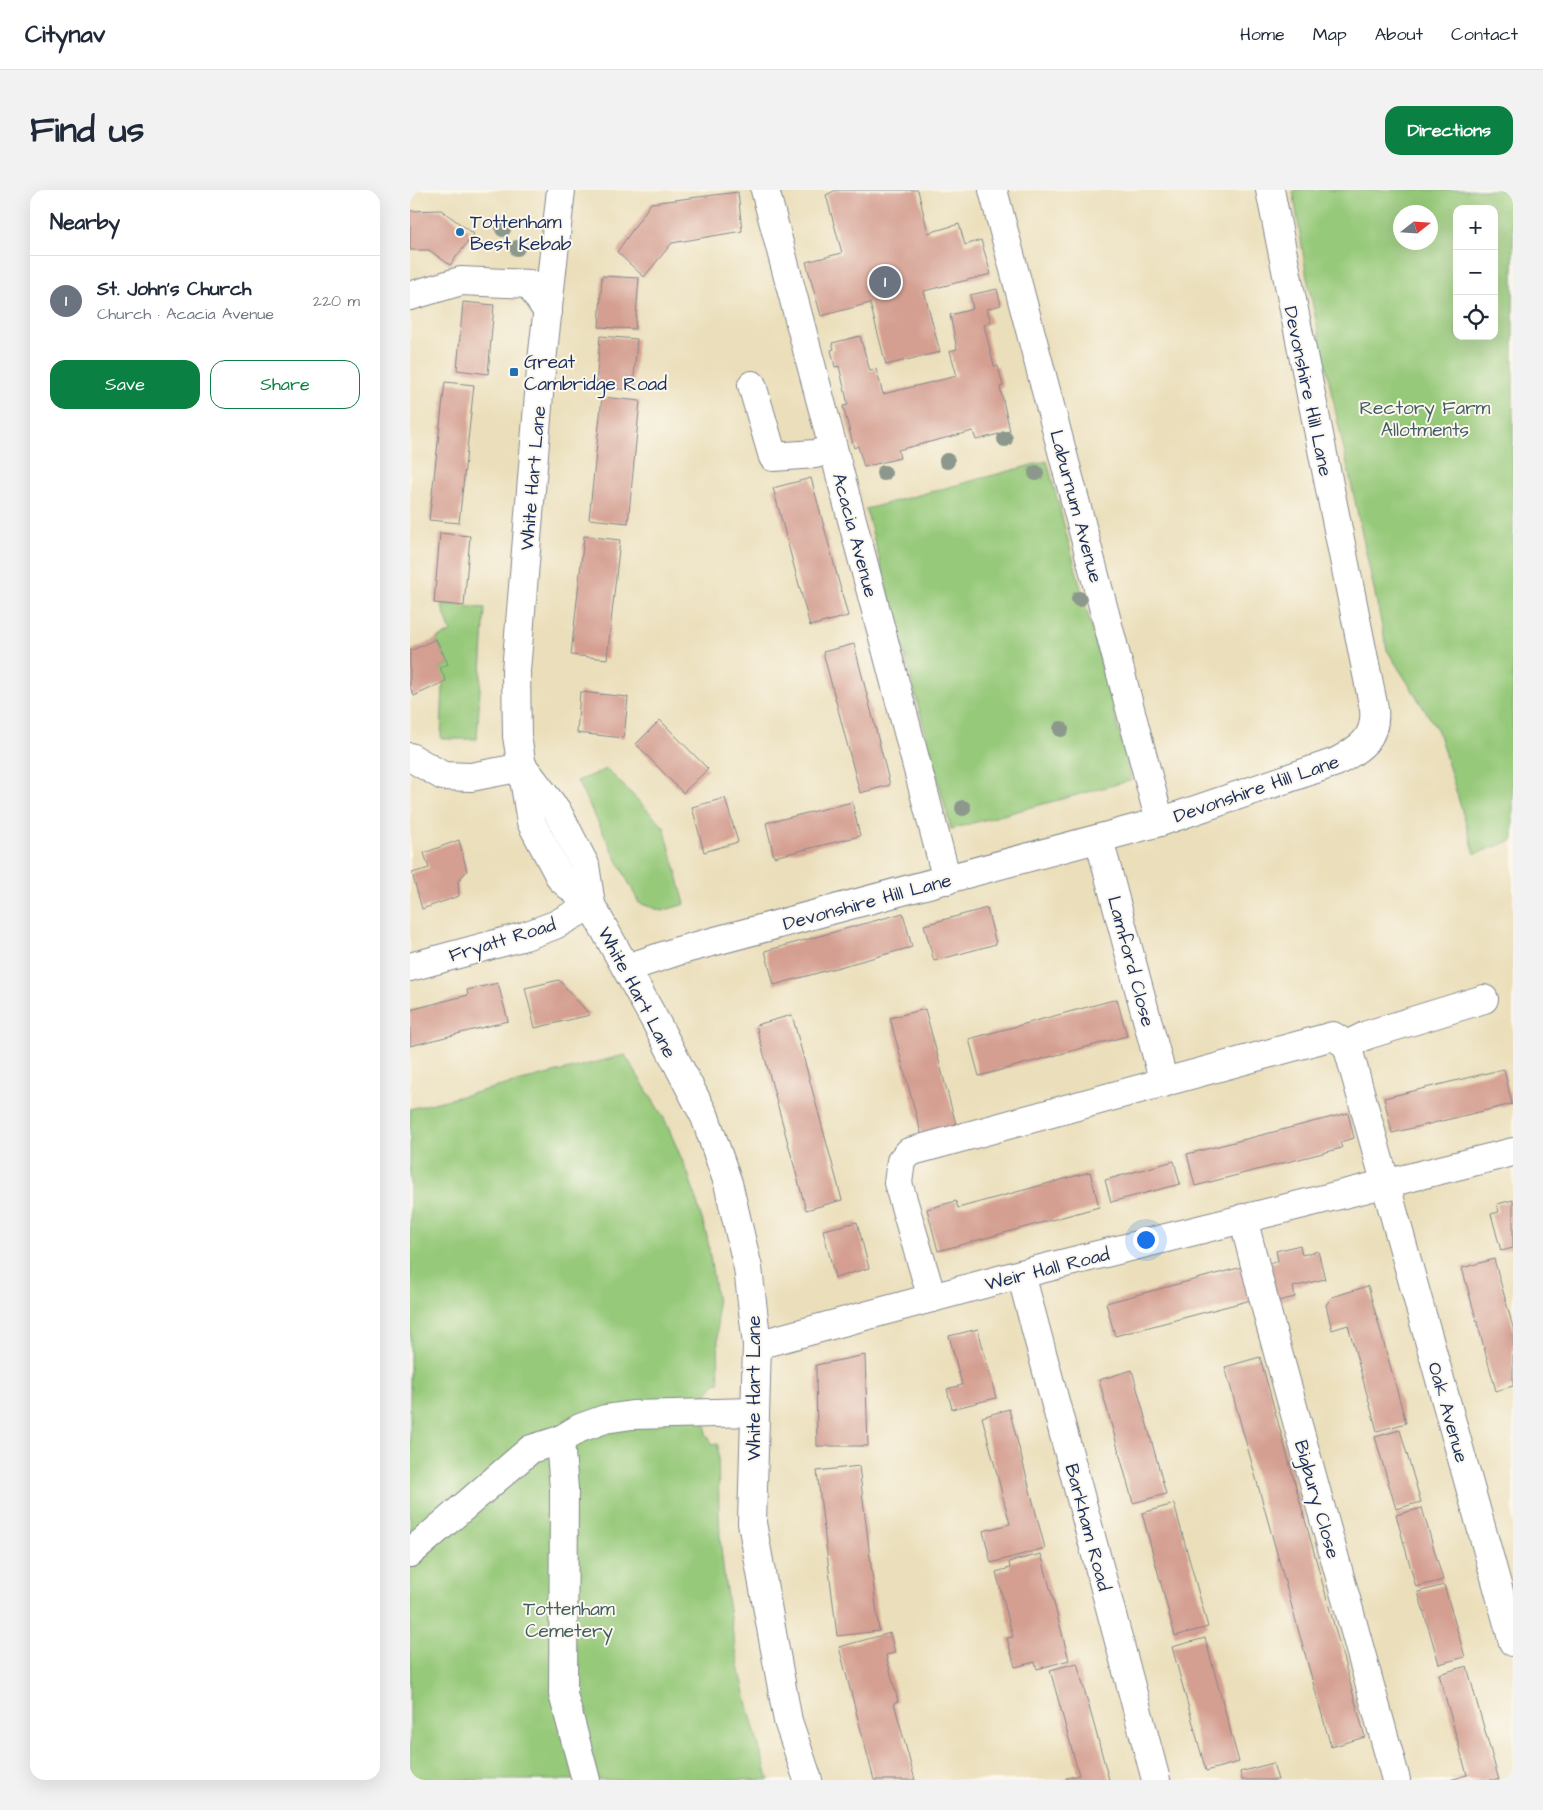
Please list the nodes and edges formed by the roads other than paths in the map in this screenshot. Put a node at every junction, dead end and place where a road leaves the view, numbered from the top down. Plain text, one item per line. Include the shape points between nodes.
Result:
1 (561, 190) edge
2 (765, 190) edge
3 (993, 190) edge
4 (1270, 190) edge
5 (410, 296) edge
6 (548, 312) junction
7 (752, 386) dead end
8 (834, 449) junction
9 (410, 757) edge
10 (523, 767) junction
11 (1160, 822) junction
12 (1098, 839) junction
13 (947, 880) junction
14 (591, 905) junction
15 (410, 967) edge
16 (626, 968) junction
17 (1484, 999) dead end
18 (1340, 1041) junction
19 (1164, 1083) junction
20 (1513, 1152) edge
21 (1384, 1183) junction
22 (1243, 1218) junction
23 (1021, 1274) junction
24 (932, 1298) junction
25 (757, 1345) junction
26 (755, 1412) junction
27 (560, 1440) junction
28 (410, 1553) edge
29 (1513, 1642) edge
30 (586, 1780) edge
31 (808, 1780) edge
32 (1156, 1780) edge
33 (1396, 1780) edge

1 - 6 street, White Hart Lane
2 - 8 street, Acacia Avenue
3 - 11 street, Laburnum Avenue
4 - 11 street, Devonshire Hill Lane via 1375,721 1362,746 1336,762
5 - 6 street via 461,281 529,284
6 - 10 street, White Hart Lane via 516,671 517,736
7 - 8 street via 773,457
8 - 13 street, Acacia Avenue
9 - 10 street via 443,776 471,777
10 - 14 street, White Hart Lane via 557,810 585,865
11 - 12 street, Devonshire Hill Lane
12 - 13 street, Devonshire Hill Lane
12 - 19 street, Lamford Close
13 - 16 street, Devonshire Hill Lane via 678,951
14 - 15 street, Fryatt Road via 555,925 525,936
14 - 16 street, White Hart Lane
16 - 25 street, White Hart Lane via 705,1117 728,1183 748,1268
17 - 18 street
18 - 19 street
18 - 21 street, Oak Avenue
19 - 24 street via 909,1152 901,1161 898,1183
20 - 21 street, Weir Hall Road
21 - 22 street, Weir Hall Road
21 - 29 street, Oak Avenue
22 - 23 street, Weir Hall Road
22 - 33 street, Bigbury Close
23 - 24 street, Weir Hall Road
23 - 32 street, Barkham Road
24 - 25 street, Weir Hall Road
25 - 26 street, White Hart Lane
26 - 27 street via 632,1415 605,1419
26 - 31 street, White Hart Lane via 752,1523 788,1721
27 - 28 street via 531,1450
27 - 30 street via 564,1488 562,1694

